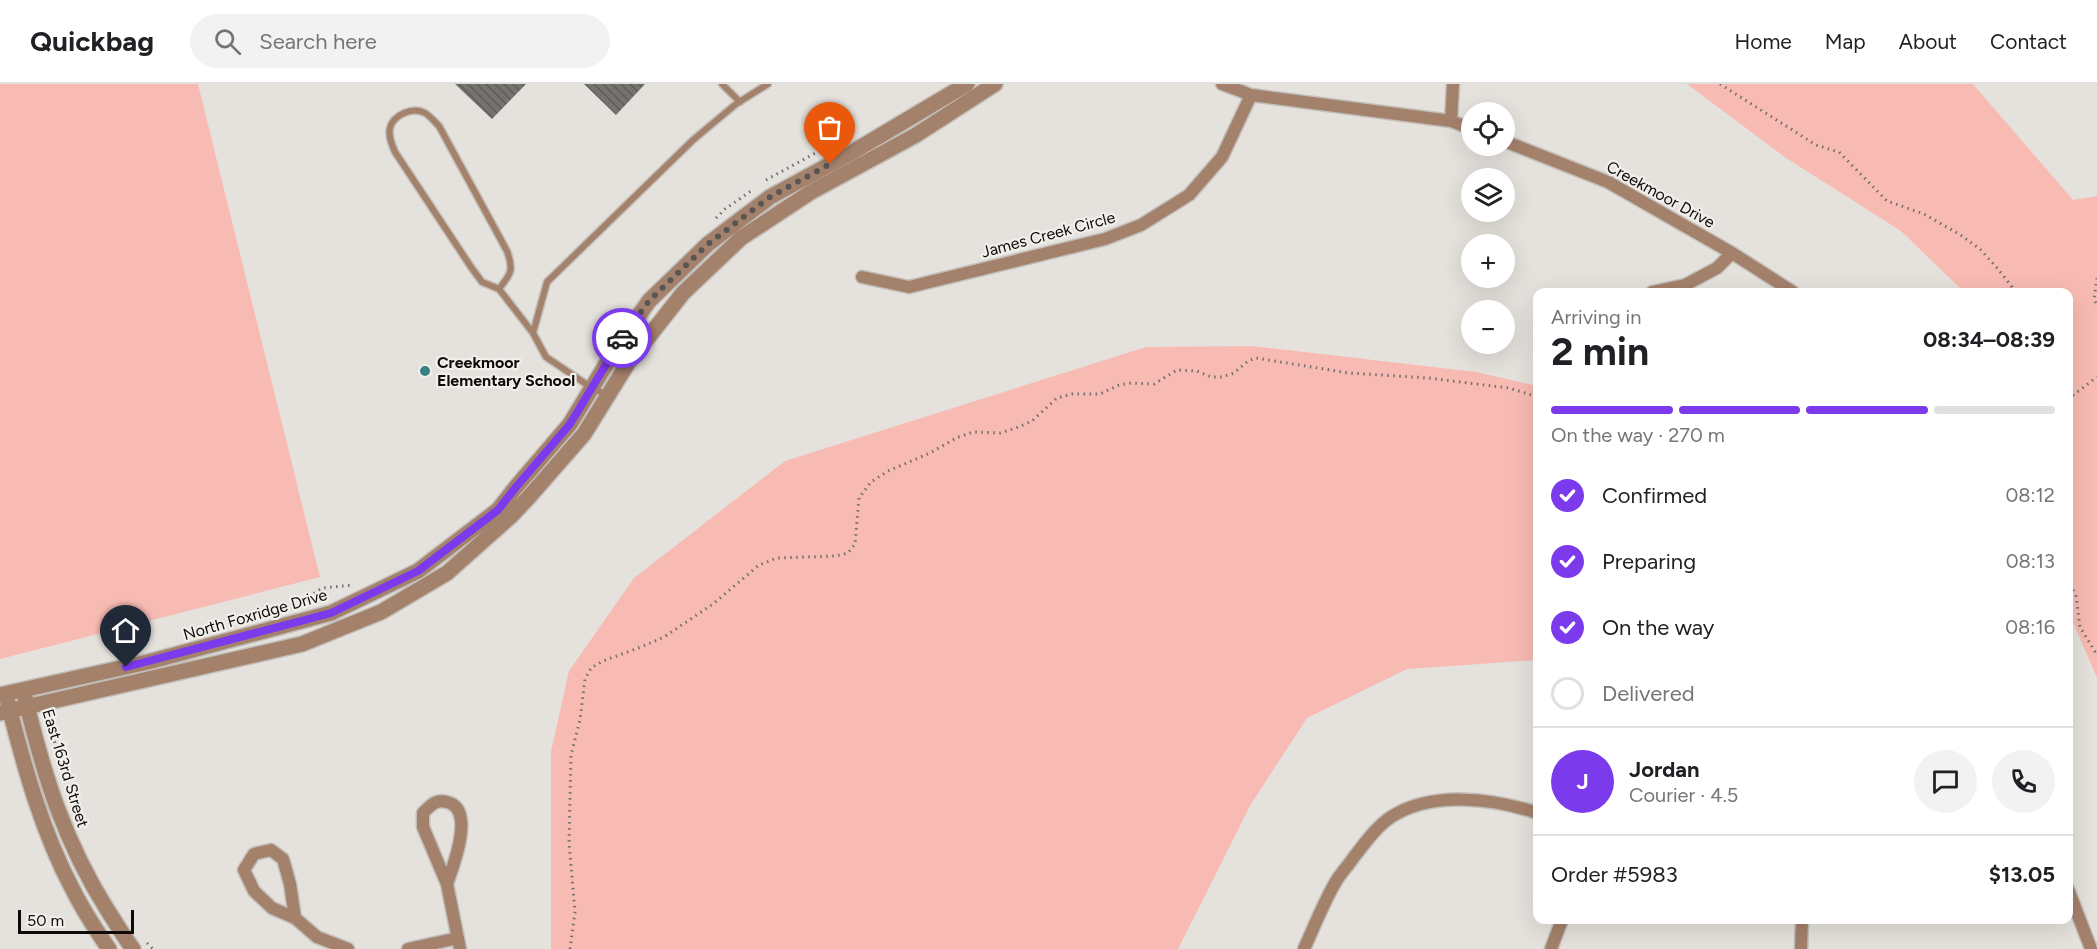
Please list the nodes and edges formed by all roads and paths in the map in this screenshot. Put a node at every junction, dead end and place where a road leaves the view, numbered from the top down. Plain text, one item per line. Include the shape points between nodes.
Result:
1 (722, 84) edge
2 (768, 84) edge
3 (967, 84) edge
4 (995, 84) edge
5 (1222, 84) edge
6 (1453, 84) edge
7 (1720, 84) edge
8 (1251, 95) junction
9 (740, 102) junction
10 (1450, 121) junction
11 (1461, 125) edge
12 (854, 132) dead end
13 (1515, 145) edge
14 (709, 224) dead end
15 (1732, 253) junction
16 (862, 277) dead end
17 (2097, 278) edge
18 (1671, 288) edge
19 (1787, 288) edge
20 (2011, 288) edge
21 (499, 289) junction
22 (2097, 306) edge
23 (533, 333) junction
24 (2097, 377) edge
25 (592, 388) junction
26 (1533, 395) edge
27 (2073, 395) edge
28 (608, 396) junction
29 (363, 582) dead end
30 (2073, 590) edge
31 (292, 608) dead end
32 (2097, 655) edge
33 (23, 689) junction
34 (3, 695) edge
35 (44, 702) junction
36 (27, 706) junction
37 (5, 712) edge
38 (58, 757) dead end
39 (1533, 812) edge
40 (447, 884) junction
41 (2073, 902) edge
42 (295, 918) junction
43 (1560, 924) edge
44 (1802, 924) edge
45 (459, 944) edge
46 (140, 945) edge
47 (109, 949) edge
48 (153, 949) edge
49 (348, 949) edge
50 (408, 949) edge
51 (570, 949) edge
52 (1304, 949) edge
53 (1551, 949) edge
54 (1801, 949) edge
55 (2091, 949) edge

1 - 9 lane
2 - 9 lane
3 - 25 street, North Foxridge Drive via 770,197 708,244 649,301
4 - 28 street via 916,135 811,192 741,238 683,293 628,363
5 - 8 street
6 - 10 street
7 - 20 path via 1816,145 1839,152 1887,201 1924,214 1959,234 1980,249
8 - 10 street
8 - 16 street, James Creek Circle via 1222,156 1189,195 1141,225 1105,239 909,287
9 - 23 lane via 693,140 547,282
10 - 11 street
12 - 14 path via 775,174
13 - 15 street, Creekmoor Drive via 1608,182
15 - 18 street via 1717,268
15 - 19 street, Creekmoor Drive
17 - 22 path
21 - 21 lane via 482,282 395,152 390,128 397,116 410,110 424,112 440,126 512,264
21 - 23 lane
23 - 25 lane via 546,357
24 - 27 path
25 - 28 lane
25 - 33 street, North Foxridge Drive via 570,424 498,510 418,571 331,613 148,662
26 - 51 path via 1509,388 1349,373 1256,358 1222,376 1177,370 1154,384 1131,383 1100,394 1057,398 1032,421 1016,429 973,432 888,471 871,482 859,498 855,544 849,553 777,558 759,565 713,604 664,637 591,668 585,679 571,755 569,843 575,912
28 - 35 street via 584,434 511,516 447,573 381,612 302,644
29 - 31 path via 322,588
30 - 32 path via 2080,627
33 - 34 street, North Foxridge Drive
33 - 36 street, East 163rd Street
34 - 37 street
35 - 36 street
35 - 38 path
36 - 37 street
36 - 46 street, East 163rd Street via 72,848 103,903
37 - 47 street via 57,857 85,913
39 - 52 street via 1458,799 1413,807 1392,817 1370,837 1336,882
40 - 40 street via 463,821 452,803 441,801 432,803 423,813 423,827
40 - 45 street
41 - 55 street
42 - 42 street via 283,859 271,850 254,854 244,870 254,891 272,908
42 - 49 street via 317,937
43 - 53 street
44 - 54 street
45 - 50 street
46 - 48 path

